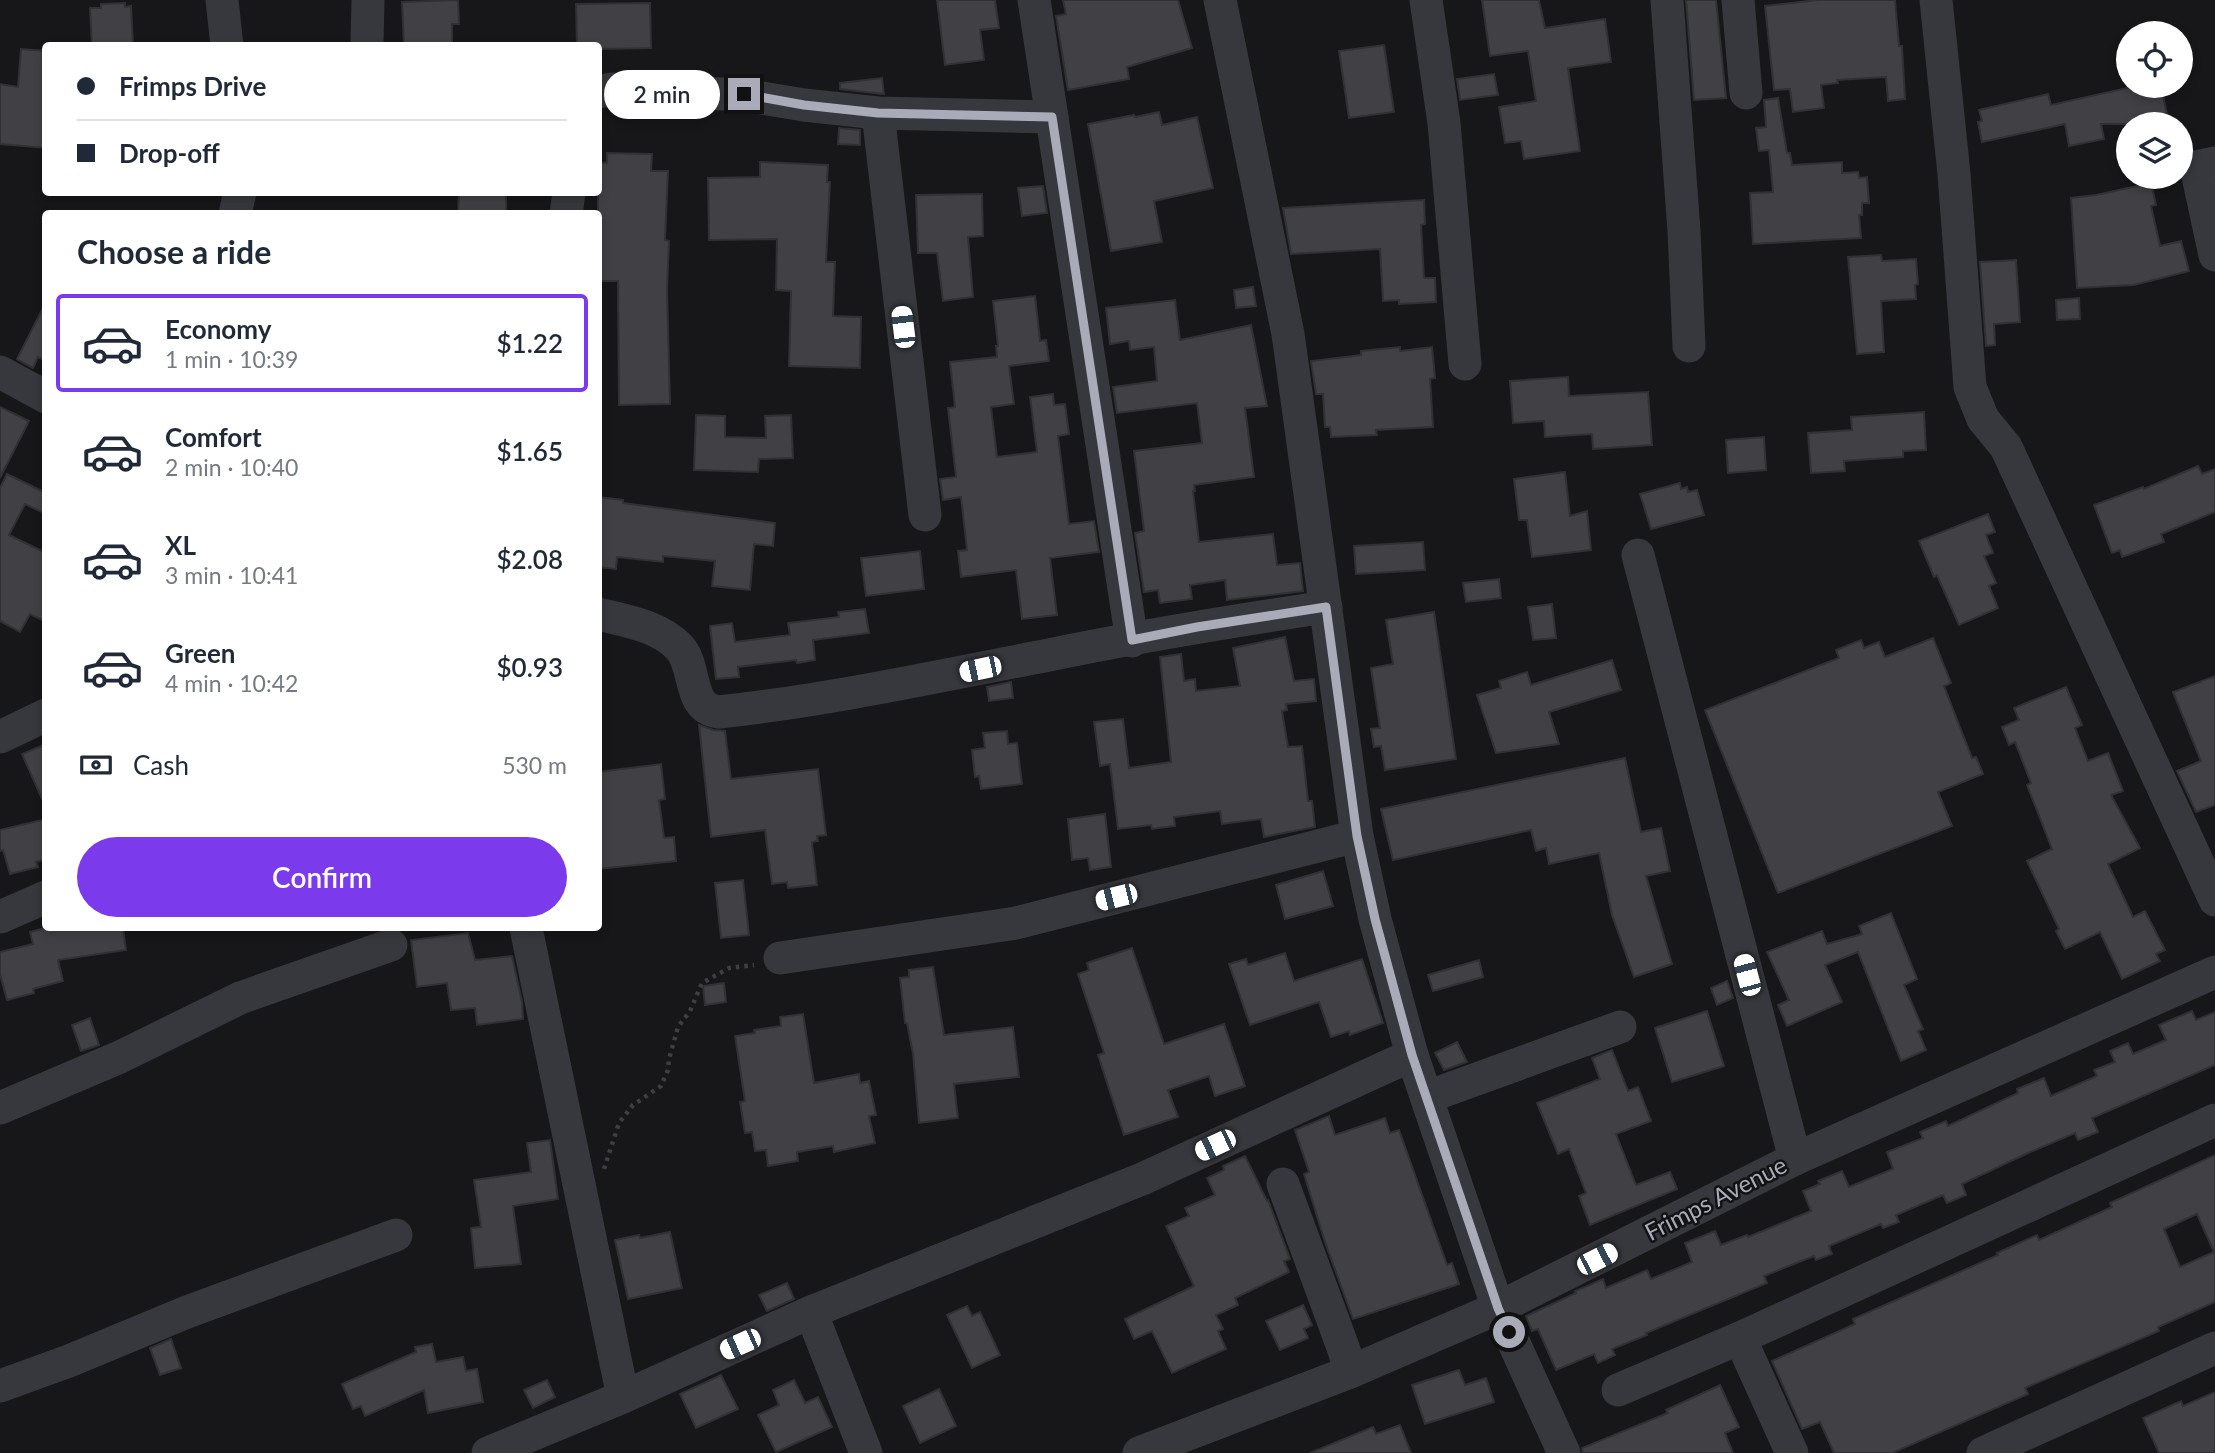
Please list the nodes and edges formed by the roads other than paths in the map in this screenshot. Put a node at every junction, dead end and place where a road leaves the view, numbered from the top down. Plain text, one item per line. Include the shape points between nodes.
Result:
1 (222, 0) edge
2 (368, 0) edge
3 (1034, 0) edge
4 (1220, 0) edge
5 (1426, 0) edge
6 (1667, 0) edge
7 (1738, 0) edge
8 (1936, 0) edge
9 (227, 42) edge
10 (367, 42) edge
11 (602, 91) edge
12 (1746, 93) dead end
13 (878, 113) junction
14 (1052, 117) junction
15 (2215, 163) edge
16 (2215, 256) edge
17 (1689, 346) dead end
18 (1465, 364) dead end
19 (0, 372) edge
20 (42, 395) edge
21 (925, 515) dead end
22 (1637, 555) dead end
23 (1326, 607) junction
24 (602, 615) edge
25 (1132, 640) junction
26 (42, 717) edge
27 (0, 737) edge
28 (1357, 836) junction
29 (42, 899) edge
30 (2215, 900) edge
31 (0, 918) edge
32 (527, 931) edge
33 (391, 945) dead end
34 (780, 958) road end
35 (2215, 972) edge
36 (1620, 1027) dead end
37 (1412, 1055) junction
38 (1427, 1097) junction
39 (0, 1108) edge
40 (2215, 1120) edge
41 (1795, 1159) junction
42 (1283, 1184) dead end
43 (396, 1234) dead end
44 (1498, 1308) junction
45 (811, 1312) junction
46 (1740, 1338) junction
47 (2215, 1348) edge
48 (1350, 1372) junction
49 (0, 1385) edge
50 (1618, 1390) dead end
51 (623, 1397) junction
52 (488, 1453) edge
53 (866, 1453) edge
54 (1139, 1453) edge
55 (1563, 1453) edge
56 (1792, 1453) edge
57 (1983, 1453) edge

1 - 9 street
2 - 10 street
3 - 14 street
4 - 23 street via 1288,334
5 - 18 street via 1444,122
6 - 17 street
7 - 12 street
8 - 30 street via 1970,387 1983,419 2006,447
11 - 13 street via 744,94
13 - 14 street
13 - 21 street
14 - 25 street
15 - 16 street via 2196,167
19 - 20 street
22 - 41 street
23 - 25 street
23 - 28 street
24 - 25 street via 670,639 687,657 699,702 713,712 909,684
26 - 27 street
28 - 34 street via 1016,923
28 - 37 street
29 - 31 street
32 - 51 street
33 - 39 street via 240,998 120,1057
35 - 41 street, Frimps Avenue
36 - 38 street
37 - 38 street
37 - 45 street via 1142,1179
38 - 44 street
40 - 46 street
41 - 44 street, Frimps Avenue
42 - 48 street
43 - 49 street
44 - 48 street, Frimps Avenue
44 - 55 street
45 - 51 street
45 - 53 street
46 - 50 street
46 - 56 street
47 - 57 street
48 - 54 street, Frimps Avenue
51 - 52 street

